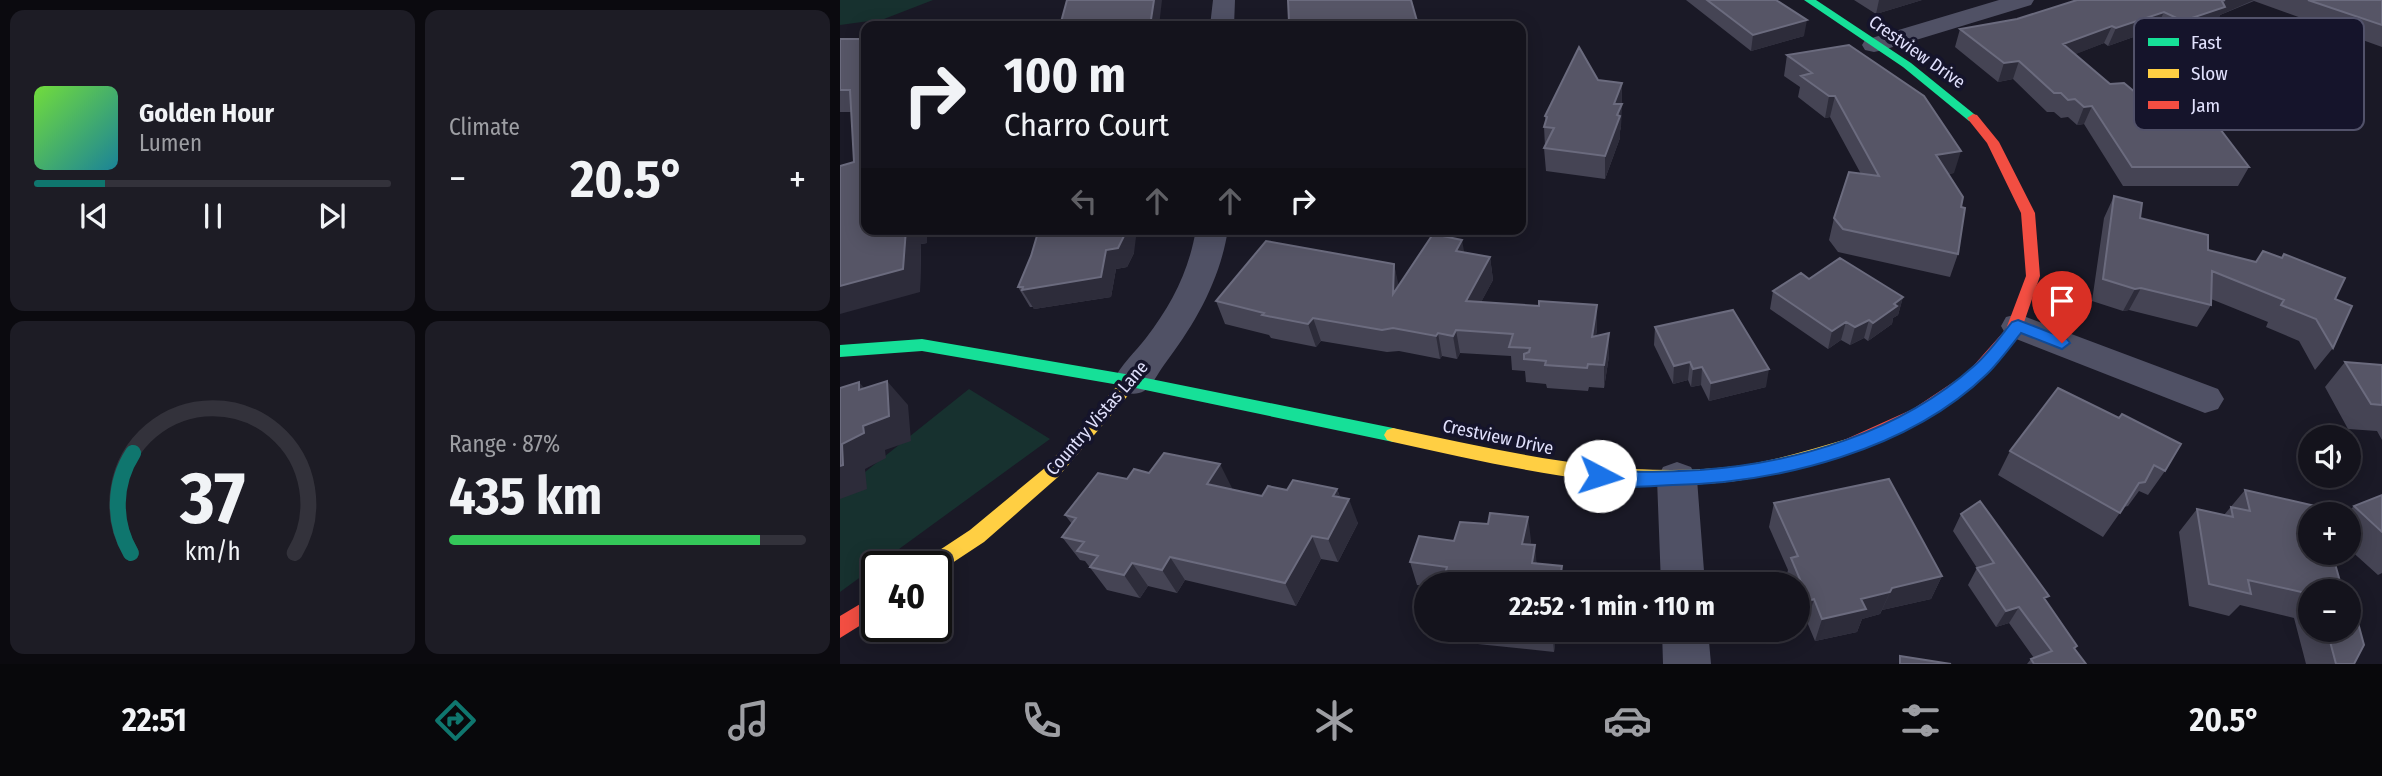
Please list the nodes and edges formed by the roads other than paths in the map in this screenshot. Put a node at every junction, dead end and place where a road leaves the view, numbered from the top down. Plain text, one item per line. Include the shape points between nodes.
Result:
1 (1224, 0) edge
2 (1809, 0) edge
3 (2023, 0) edge
4 (1223, 21) edge
5 (1874, 45) junction
6 (1211, 235) edge
7 (2018, 326) junction
8 (840, 351) edge
9 (1131, 381) junction
10 (2205, 399) dead end
11 (1677, 479) junction
12 (952, 552) edge
13 (1682, 572) edge
14 (861, 614) edge
15 (840, 628) edge
16 (1686, 642) edge
17 (1687, 664) edge

1 - 4 street
2 - 5 street, Crestview Drive
3 - 5 street
5 - 7 street, Crestview Drive via 1951,98 1991,139 2015,178 2033,239 2033,267
6 - 9 street, Country Vistas Lane via 1206,258 1182,311
7 - 10 street
7 - 11 street, Crestview Drive via 1956,391 1894,428 1816,457
8 - 9 street, Crestview Drive via 922,345
9 - 11 street, Crestview Drive via 1560,470 1620,479
9 - 12 street, Country Vistas Lane via 1052,472
11 - 13 street
14 - 15 street
16 - 17 street

